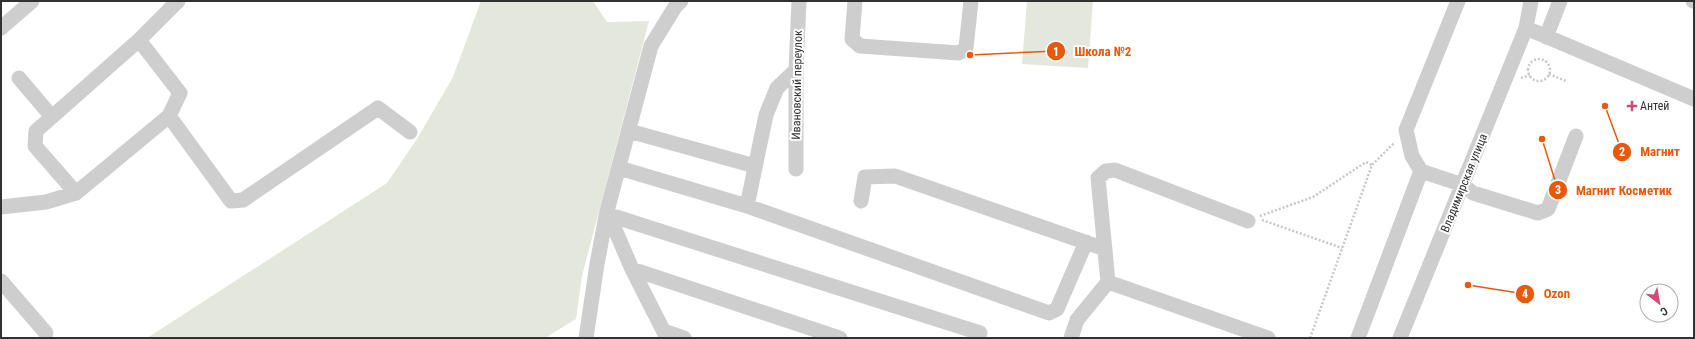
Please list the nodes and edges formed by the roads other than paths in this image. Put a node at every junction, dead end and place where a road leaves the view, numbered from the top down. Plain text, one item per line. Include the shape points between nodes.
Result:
1 (32, 1) edge
2 (178, 1) edge
3 (681, 1) edge
4 (799, 1) edge
5 (855, 1) edge
6 (971, 1) edge
7 (1458, 1) edge
8 (1531, 1) edge
9 (1560, 1) edge
10 (1, 28) edge
11 (1526, 28) junction
12 (1546, 37) junction
13 (139, 40) junction
14 (796, 70) junction
15 (19, 78) dead end
16 (1693, 96) edge
17 (169, 116) junction
18 (52, 117) junction
19 (629, 131) junction
20 (410, 132) dead end
21 (1576, 136) dead end
22 (755, 166) junction
23 (619, 168) junction
24 (796, 168) dead end
25 (1421, 171) junction
26 (1463, 185) junction
27 (76, 193) junction
28 (861, 201) dead end
29 (747, 206) junction
30 (1, 207) edge
31 (609, 215) junction
32 (1248, 221) dead end
33 (1086, 242) junction
34 (1105, 249) junction
35 (632, 269) junction
36 (1, 281) edge
37 (1108, 282) junction
38 (46, 333) dead end
39 (980, 333) dead end
40 (666, 335) edge
41 (586, 338) edge
42 (684, 338) edge
43 (840, 338) edge
44 (1071, 338) edge
45 (1268, 338) edge
46 (1358, 338) edge
47 (1400, 338) edge

1 - 10 street
2 - 13 street
3 - 19 street via 651,46
4 - 14 street, Ивановский переулок
5 - 6 street via 852,40 860,46 959,53 966,48
7 - 25 street via 1406,130 1412,156
8 - 11 street, Владимирская улица
9 - 12 street
11 - 12 street
11 - 26 street, Владимирская улица
12 - 16 street
13 - 17 street via 180,93
13 - 18 street
14 - 22 street via 777,88 766,115
14 - 24 street, Ивановский переулок
15 - 18 street
17 - 20 street via 231,200 243,200 378,108
17 - 27 street
18 - 27 street via 36,131 35,146
19 - 22 street
19 - 23 street
21 - 26 street via 1548,209 1538,213 1473,192
22 - 29 street
23 - 29 street
23 - 31 street
25 - 26 street
25 - 46 street
26 - 47 street, Владимирская улица
27 - 30 street via 46,202
28 - 33 street via 865,177 895,176
29 - 33 street via 1049,313 1057,309
31 - 35 street
31 - 39 street
31 - 41 street via 597,264
32 - 34 street via 1115,170 1106,171 1098,178
33 - 34 street
34 - 37 street
35 - 40 street
35 - 43 street
36 - 38 street
37 - 44 street via 1077,320
37 - 45 street
40 - 42 street

